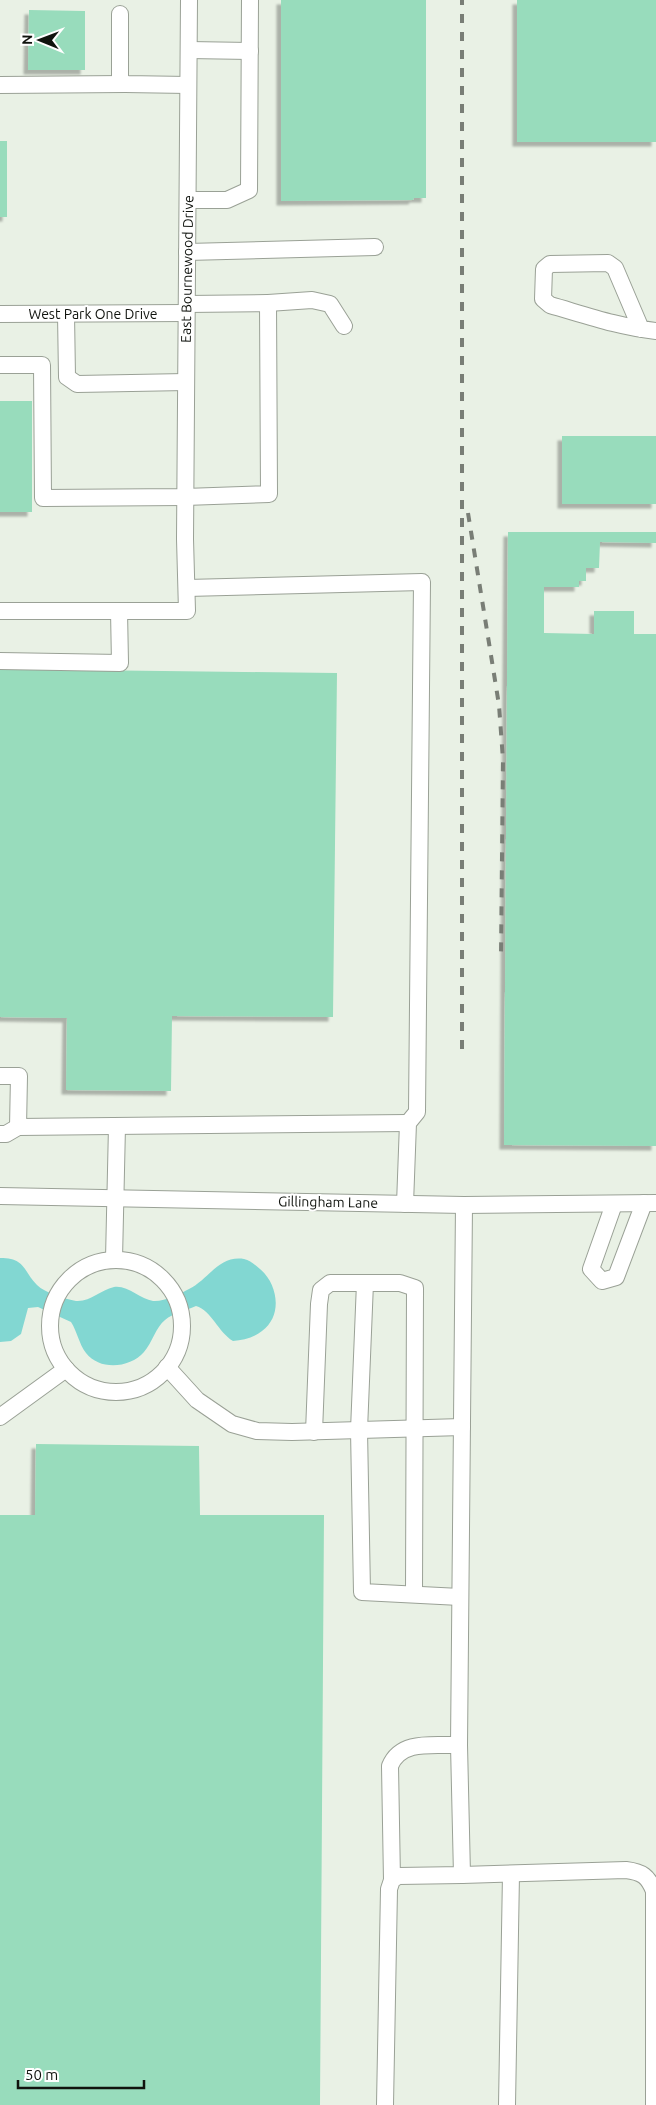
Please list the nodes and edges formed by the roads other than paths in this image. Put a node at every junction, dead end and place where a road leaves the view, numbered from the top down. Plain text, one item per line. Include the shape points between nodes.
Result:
1 (189, 0) edge
2 (250, 0) edge
3 (120, 14) dead end
4 (189, 50) junction
5 (250, 51) junction
6 (125, 84) junction
7 (0, 85) edge
8 (188, 85) junction
9 (188, 200) junction
10 (375, 247) dead end
11 (187, 252) junction
12 (268, 303) junction
13 (186, 308) junction
14 (0, 314) edge
15 (66, 314) junction
16 (344, 326) dead end
17 (649, 330) edge
18 (0, 365) edge
19 (186, 382) junction
20 (185, 497) junction
21 (187, 588) junction
22 (0, 611) edge
23 (119, 611) junction
24 (0, 661) edge
25 (0, 1076) edge
26 (408, 1123) junction
27 (117, 1126) junction
28 (18, 1127) junction
29 (0, 1134) edge
30 (0, 1196) edge
31 (114, 1198) junction
32 (650, 1203) edge
33 (405, 1204) junction
34 (614, 1204) junction
35 (464, 1205) junction
36 (114, 1259) junction
37 (366, 1283) junction
38 (167, 1367) junction
39 (66, 1369) junction
40 (0, 1417) edge
41 (462, 1427) junction
42 (413, 1428) junction
43 (359, 1430) junction
44 (314, 1432) junction
45 (414, 1594) junction
46 (460, 1597) junction
47 (459, 1745) junction
48 (511, 1874) junction
49 (462, 1875) junction
50 (392, 1880) junction
51 (385, 2105) edge
52 (507, 2105) edge
53 (654, 2105) edge

1 - 4 street, East Bournewood Drive
2 - 5 street
3 - 6 street via 120,79
4 - 5 street
4 - 8 street, East Bournewood Drive
5 - 9 street via 249,190 227,200
6 - 7 street
6 - 8 street
8 - 9 street, East Bournewood Drive
9 - 11 street, East Bournewood Drive
10 - 11 street
11 - 13 street, East Bournewood Drive
12 - 13 street, West Park One Drive
12 - 16 street, West Park One Drive via 312,300 330,304
12 - 20 street via 269,494
13 - 15 street, West Park One Drive
13 - 19 street, East Bournewood Drive
14 - 15 street, West Park One Drive
15 - 19 street via 67,377 77,384
17 - 17 street via 606,322 550,305 543,299 544,268 550,264 608,263 615,268
18 - 20 street via 42,365 43,498
19 - 20 street, East Bournewood Drive
20 - 21 street, East Bournewood Drive
21 - 23 street, East Bournewood Drive via 187,611
21 - 26 street via 422,582 418,1112
22 - 23 street
23 - 24 street via 120,663
25 - 28 street via 19,1076
26 - 27 street
26 - 33 street
27 - 28 street
27 - 31 street
28 - 29 street
30 - 31 street, Gillingham Lane
31 - 33 street, Gillingham Lane
31 - 36 street
32 - 34 street, Gillingham Lane
32 - 34 street via 616,1277 602,1281 590,1269
33 - 35 street, Gillingham Lane
34 - 35 street, Gillingham Lane
35 - 41 street
36 - 38 street via 136,1263 156,1273 172,1290 180,1310 182,1333 176,1354
36 - 39 street via 94,1264 75,1274 61,1289 52,1309 50,1330 55,1350
37 - 42 street via 400,1282 415,1288
37 - 43 street
37 - 44 street via 330,1283 321,1290
38 - 39 street via 144,1386 122,1392 88,1385
38 - 44 street via 197,1400 232,1424 257,1431
39 - 40 street
41 - 42 street
41 - 46 street
42 - 43 street
42 - 45 street
43 - 44 street
43 - 45 street via 362,1592
45 - 46 street
46 - 47 street
47 - 49 street
47 - 50 street via 411,1747 400,1751 390,1766
48 - 49 street
48 - 52 street
48 - 53 street via 626,1870 638,1871 648,1878 654,1891
49 - 50 street via 398,1876
50 - 51 street

